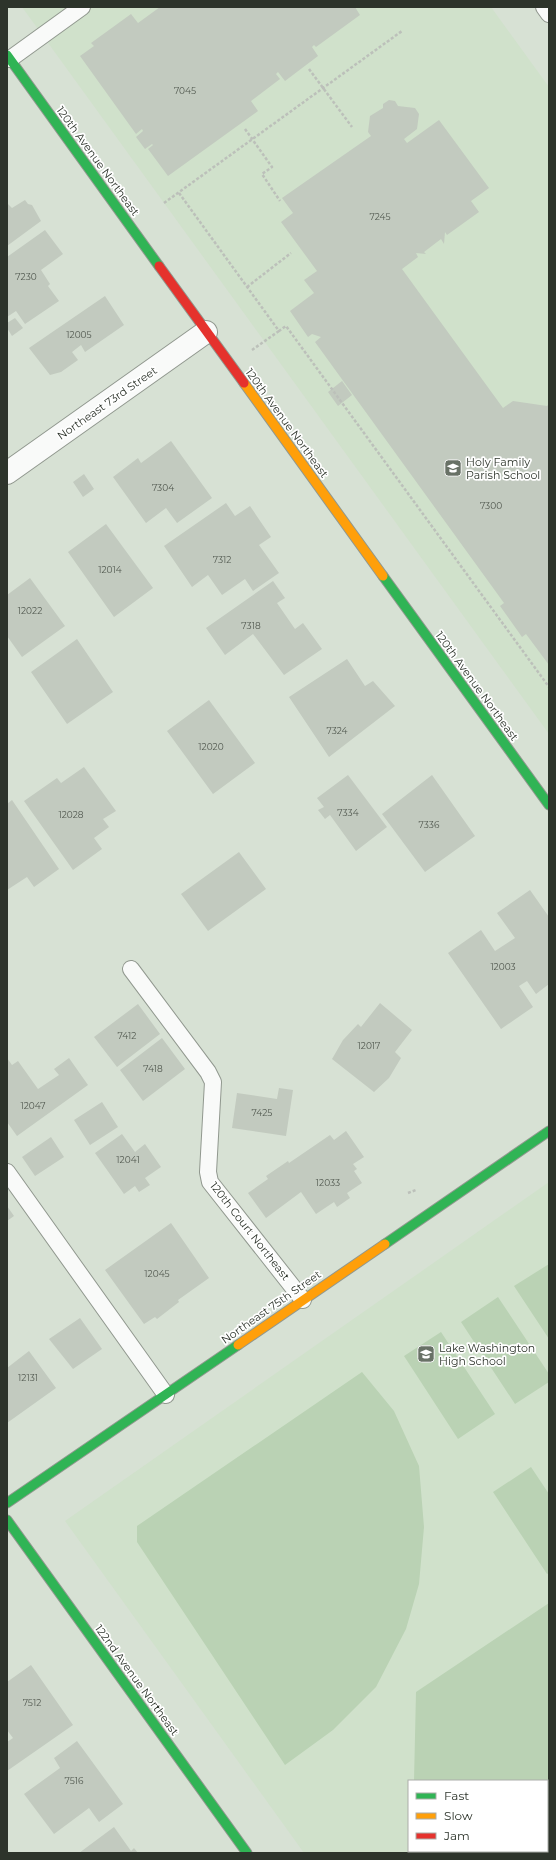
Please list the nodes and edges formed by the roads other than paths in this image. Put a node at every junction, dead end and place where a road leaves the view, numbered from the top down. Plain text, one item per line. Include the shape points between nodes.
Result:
1 (82, 7) edge
2 (544, 7) edge
3 (549, 14) edge
4 (8, 57) edge
5 (206, 332) junction
6 (7, 474) edge
7 (549, 805) edge
8 (131, 969) dead end
9 (549, 1131) edge
10 (7, 1172) edge
11 (303, 1300) junction
12 (166, 1395) junction
13 (7, 1503) edge
14 (7, 1520) edge
15 (247, 1853) edge

1 - 4 lane
2 - 3 lane
4 - 5 street, 120th Avenue Northeast
5 - 6 street, Northeast 73rd Street
5 - 7 street, 120th Avenue Northeast
8 - 11 lane, 120th Court Northeast via 208,1072 212,1082 208,1172 210,1182
9 - 11 street, Northeast 75th Street
10 - 12 lane
11 - 12 street, Northeast 75th Street
12 - 13 street, Northeast 75th Street
14 - 15 street, 122nd Avenue Northeast

